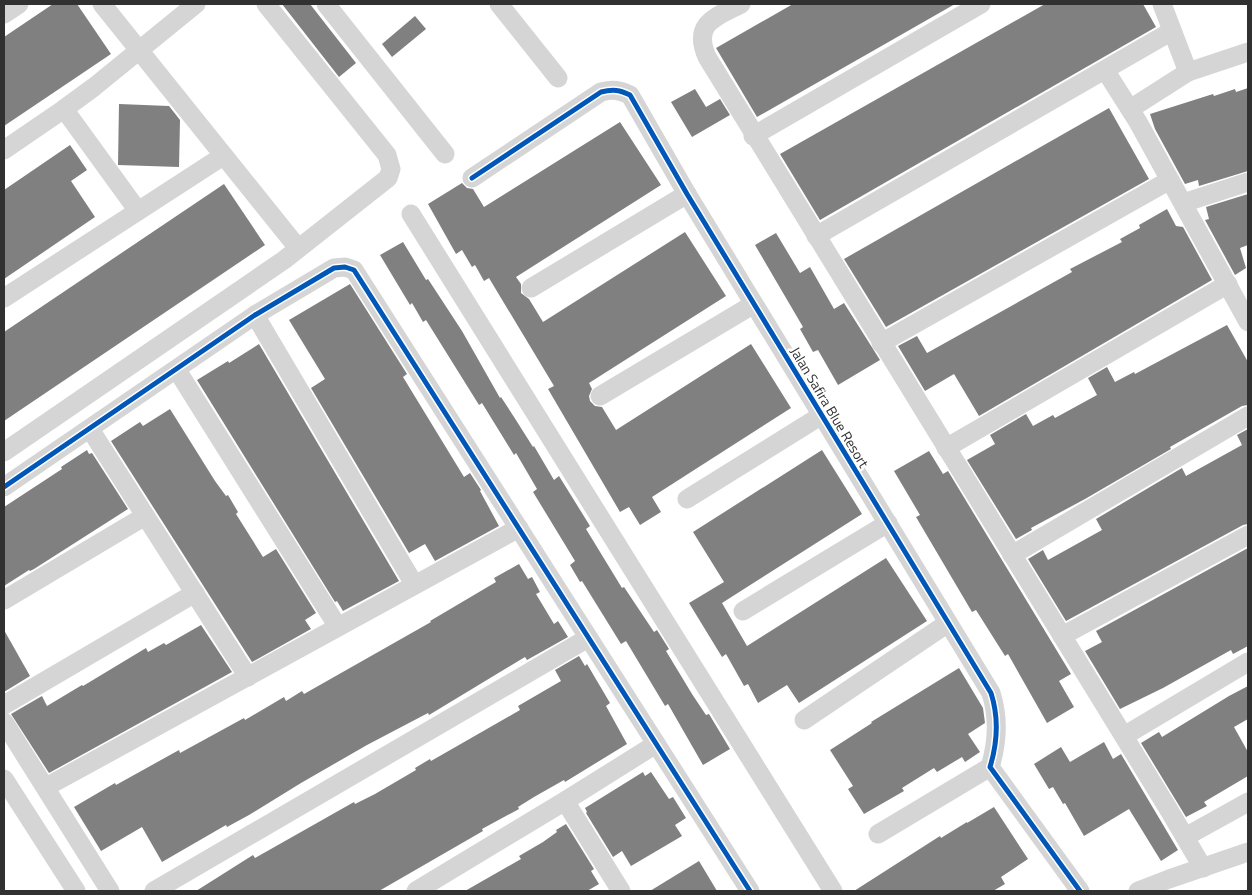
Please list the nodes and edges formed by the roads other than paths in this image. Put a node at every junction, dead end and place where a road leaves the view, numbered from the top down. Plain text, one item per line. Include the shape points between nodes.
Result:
1 (19, 4) edge
2 (102, 4) edge
3 (196, 4) edge
4 (266, 4) edge
5 (326, 4) edge
6 (499, 4) edge
7 (741, 4) edge
8 (982, 4) edge
9 (1162, 4) edge
10 (4, 14) edge
11 (1172, 31) junction
12 (139, 50) junction
13 (1248, 52) edge
14 (1105, 70) junction
15 (1188, 72) junction
16 (558, 78) dead end
17 (64, 109) junction
18 (1130, 109) junction
19 (754, 136) junction
20 (4, 150) edge
21 (446, 154) dead end
22 (223, 156) junction
23 (472, 178) dead end
24 (1170, 180) junction
25 (1248, 182) edge
26 (687, 194) junction
27 (1183, 203) junction
28 (138, 211) junction
29 (411, 214) dead end
30 (816, 236) junction
31 (298, 248) junction
32 (1228, 284) junction
33 (531, 288) dead end
34 (4, 298) edge
35 (754, 304) junction
36 (1246, 314) edge
37 (255, 315) junction
38 (881, 343) junction
39 (177, 370) junction
40 (600, 396) dead end
41 (822, 415) junction
42 (1248, 416) edge
43 (90, 429) junction
44 (946, 448) junction
45 (4, 452) edge
46 (4, 488) edge
47 (687, 499) dead end
48 (145, 516) junction
49 (888, 523) junction
50 (519, 528) junction
51 (1248, 535) edge
52 (1012, 555) junction
53 (414, 584) junction
54 (195, 593) junction
55 (4, 600) edge
56 (743, 611) dead end
57 (948, 623) junction
58 (338, 627) junction
59 (1062, 636) junction
60 (588, 638) junction
61 (1248, 662) edge
62 (248, 677) junction
63 (4, 706) edge
64 (804, 720) dead end
65 (4, 722) edge
66 (1124, 736) junction
67 (656, 744) junction
68 (990, 767) junction
69 (4, 779) edge
70 (46, 787) junction
71 (565, 802) junction
72 (1248, 802) edge
73 (878, 834) dead end
74 (1185, 837) junction
75 (1248, 852) edge
76 (1203, 868) junction
77 (76, 891) edge
78 (110, 891) edge
79 (154, 891) edge
80 (416, 891) edge
81 (619, 891) edge
82 (750, 891) edge
83 (833, 891) edge
84 (1080, 891) edge
85 (1138, 891) edge

1 - 10 street
2 - 12 street
3 - 12 street
4 - 31 street via 387,155 391,168 388,178
5 - 21 street
6 - 16 street
7 - 19 street via 709,21 702,42 707,57
8 - 19 street
9 - 11 street
11 - 14 street
11 - 15 street
12 - 17 street
12 - 22 street
13 - 15 street
14 - 18 street
14 - 30 street
15 - 18 street
17 - 20 street
17 - 28 street
18 - 24 street
19 - 30 street
22 - 28 street
22 - 31 street
23 - 26 street, Jalan Safira Blue Resort via 601,92 611,90 630,96
24 - 27 street
24 - 38 street
25 - 27 street
26 - 33 street
26 - 35 street, Jalan Safira Blue Resort
27 - 32 street
28 - 34 street
29 - 83 street
30 - 38 street
31 - 45 street
32 - 36 street
32 - 44 street
35 - 40 street
35 - 41 street, Jalan Safira Blue Resort
37 - 39 street
37 - 50 street via 334,268 354,270
37 - 53 street
38 - 44 street
39 - 43 street
39 - 58 street
41 - 47 street
41 - 49 street, Jalan Safira Blue Resort
42 - 52 street
43 - 46 street
43 - 48 street
44 - 52 street
48 - 54 street
48 - 55 street
49 - 56 street
49 - 57 street, Jalan Safira Blue Resort
50 - 53 street
50 - 60 street
51 - 59 street
52 - 59 street
53 - 58 street
54 - 62 street
54 - 63 street
57 - 64 street
57 - 68 street, Jalan Safira Blue Resort via 991,693 996,708 997,728
58 - 62 street
59 - 66 street
60 - 67 street
60 - 79 street
61 - 66 street
62 - 70 street
65 - 70 street
66 - 74 street
67 - 71 street
67 - 82 street
68 - 73 street
68 - 84 street
69 - 77 street
70 - 78 street
71 - 80 street
71 - 81 street
72 - 74 street
74 - 76 street
75 - 76 street
76 - 85 street

